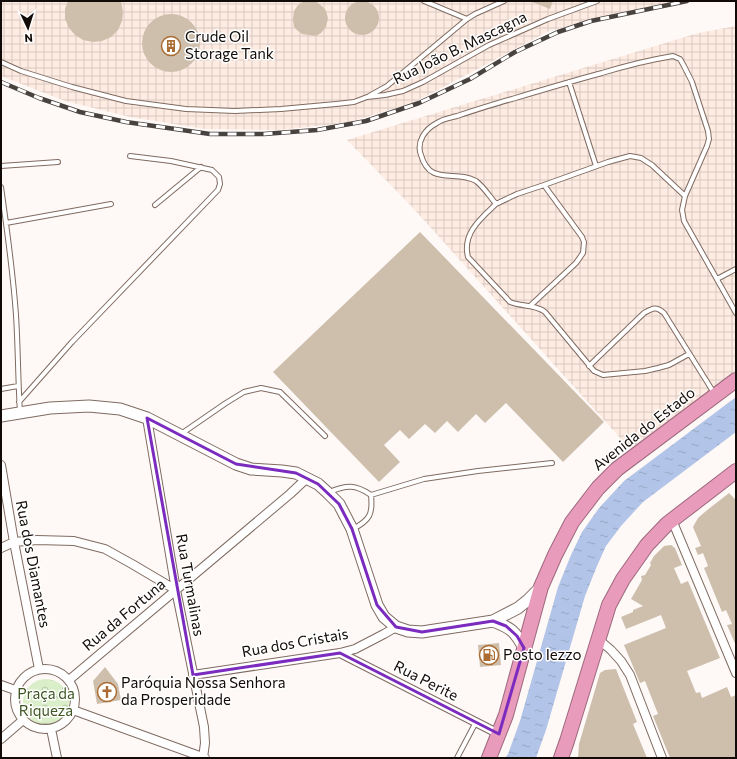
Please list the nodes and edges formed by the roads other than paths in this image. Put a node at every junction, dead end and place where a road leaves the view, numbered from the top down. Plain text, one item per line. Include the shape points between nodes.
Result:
1 (424, 1) edge
2 (504, 1) edge
3 (597, 1) edge
4 (467, 19) junction
5 (1, 62) edge
6 (569, 82) junction
7 (367, 97) junction
8 (130, 156) dead end
9 (58, 162) dead end
10 (1, 166) edge
11 (596, 166) junction
12 (201, 167) junction
13 (544, 185) junction
14 (1, 187) edge
15 (685, 196) junction
16 (111, 204) dead end
17 (496, 204) junction
18 (155, 205) dead end
19 (6, 223) junction
20 (736, 269) edge
21 (717, 279) junction
22 (530, 306) junction
23 (736, 311) edge
24 (689, 354) junction
25 (590, 366) junction
26 (736, 380) edge
27 (18, 386) junction
28 (1, 389) edge
29 (716, 395) junction
30 (20, 407) junction
31 (1, 416) edge
32 (147, 418) junction
33 (179, 435) junction
34 (324, 436) dead end
35 (552, 462) dead end
36 (1, 465) edge
37 (736, 471) edge
38 (307, 478) junction
39 (328, 493) junction
40 (371, 495) junction
41 (672, 520) junction
42 (352, 530) junction
43 (14, 542) junction
44 (1, 548) edge
45 (541, 587) junction
46 (176, 590) junction
47 (493, 621) junction
48 (396, 627) junction
49 (598, 640) junction
50 (524, 648) junction
51 (340, 652) junction
52 (39, 669) junction
53 (736, 673) edge
54 (193, 675) junction
55 (69, 680) junction
56 (1, 685) edge
57 (15, 690) junction
58 (73, 710) junction
59 (23, 720) junction
60 (476, 722) junction
61 (51, 729) junction
62 (499, 734) junction
63 (1, 739) edge
64 (562, 757) edge
65 (57, 758) edge
66 (204, 758) edge
67 (457, 758) edge
68 (489, 758) edge
69 (662, 758) edge

1 - 4 lane
2 - 4 lane
3 - 7 lane, Rua João B. Mascagna via 489,45 402,91
4 - 7 lane via 387,86
5 - 7 lane, Rua João B. Mascagna via 72,87 126,101 186,109 281,109 354,102
6 - 11 lane
6 - 15 lane via 673,56 680,59 692,82 708,131 708,146
6 - 17 lane via 437,122 423,135 420,154 425,166 435,174 469,178 484,188
8 - 12 lane
9 - 10 lane
11 - 13 lane
11 - 15 lane via 630,156 641,158
12 - 18 lane
12 - 30 lane via 212,170 219,177 218,190 72,342
13 - 17 lane
13 - 22 lane via 582,237 584,248 576,263
14 - 19 lane
15 - 21 lane via 682,210 684,221
16 - 19 lane
17 - 22 lane via 469,236 466,250 468,257 510,302
19 - 27 lane via 16,315
20 - 21 lane
21 - 23 lane
22 - 25 lane via 536,306 545,312
24 - 25 lane via 669,365 624,373 603,375
24 - 25 lane via 664,313 655,308 644,313
24 - 29 lane
26 - 29 highway, Avenida do Estado
27 - 28 lane
27 - 30 lane
29 - 45 highway, Avenida do Estado via 634,455 598,488 572,522
30 - 31 main road
30 - 32 main road via 89,406 120,409
32 - 33 main road
32 - 46 street, Rua Turmalinas
33 - 34 lane via 244,392 261,388 280,392
33 - 38 main road via 236,464 251,469 296,473
35 - 40 lane via 424,479
36 - 43 street, Rua dos Diamantes
37 - 41 highway
38 - 39 main road
38 - 46 street, Rua da Fortuna
39 - 40 lane via 343,487 351,487 362,489
39 - 42 main road via 339,504
40 - 42 lane via 373,507 369,517
41 - 49 highway via 647,545 623,579 610,604
41 - 53 street
42 - 48 main road via 377,605 384,617
43 - 44 street
43 - 46 street via 74,541 105,549
43 - 52 street, Rua dos Diamantes
45 - 47 main road via 518,608
45 - 50 highway, Avenida do Estado
46 - 54 street, Rua Turmalinas
46 - 55 street, Rua da Fortuna
47 - 48 main road via 422,632
47 - 50 main road via 513,631
48 - 51 street, Rua dos Cristais via 355,649
49 - 64 highway
49 - 69 street via 611,650 630,675
50 - 62 highway, Avenida do Estado
51 - 54 street, Rua dos Cristais
51 - 60 street, Rua Perite
52 - 55 street via 55,670
52 - 57 street via 24,676
54 - 66 street, Rua Turmalinas via 204,727
55 - 58 street via 74,690
56 - 57 street
57 - 59 street via 15,706
58 - 61 street via 68,719
58 - 66 street
59 - 61 street via 35,728
59 - 63 street
60 - 62 street, Rua Perite
60 - 67 lane
61 - 65 street
62 - 68 highway, Avenida do Estado

